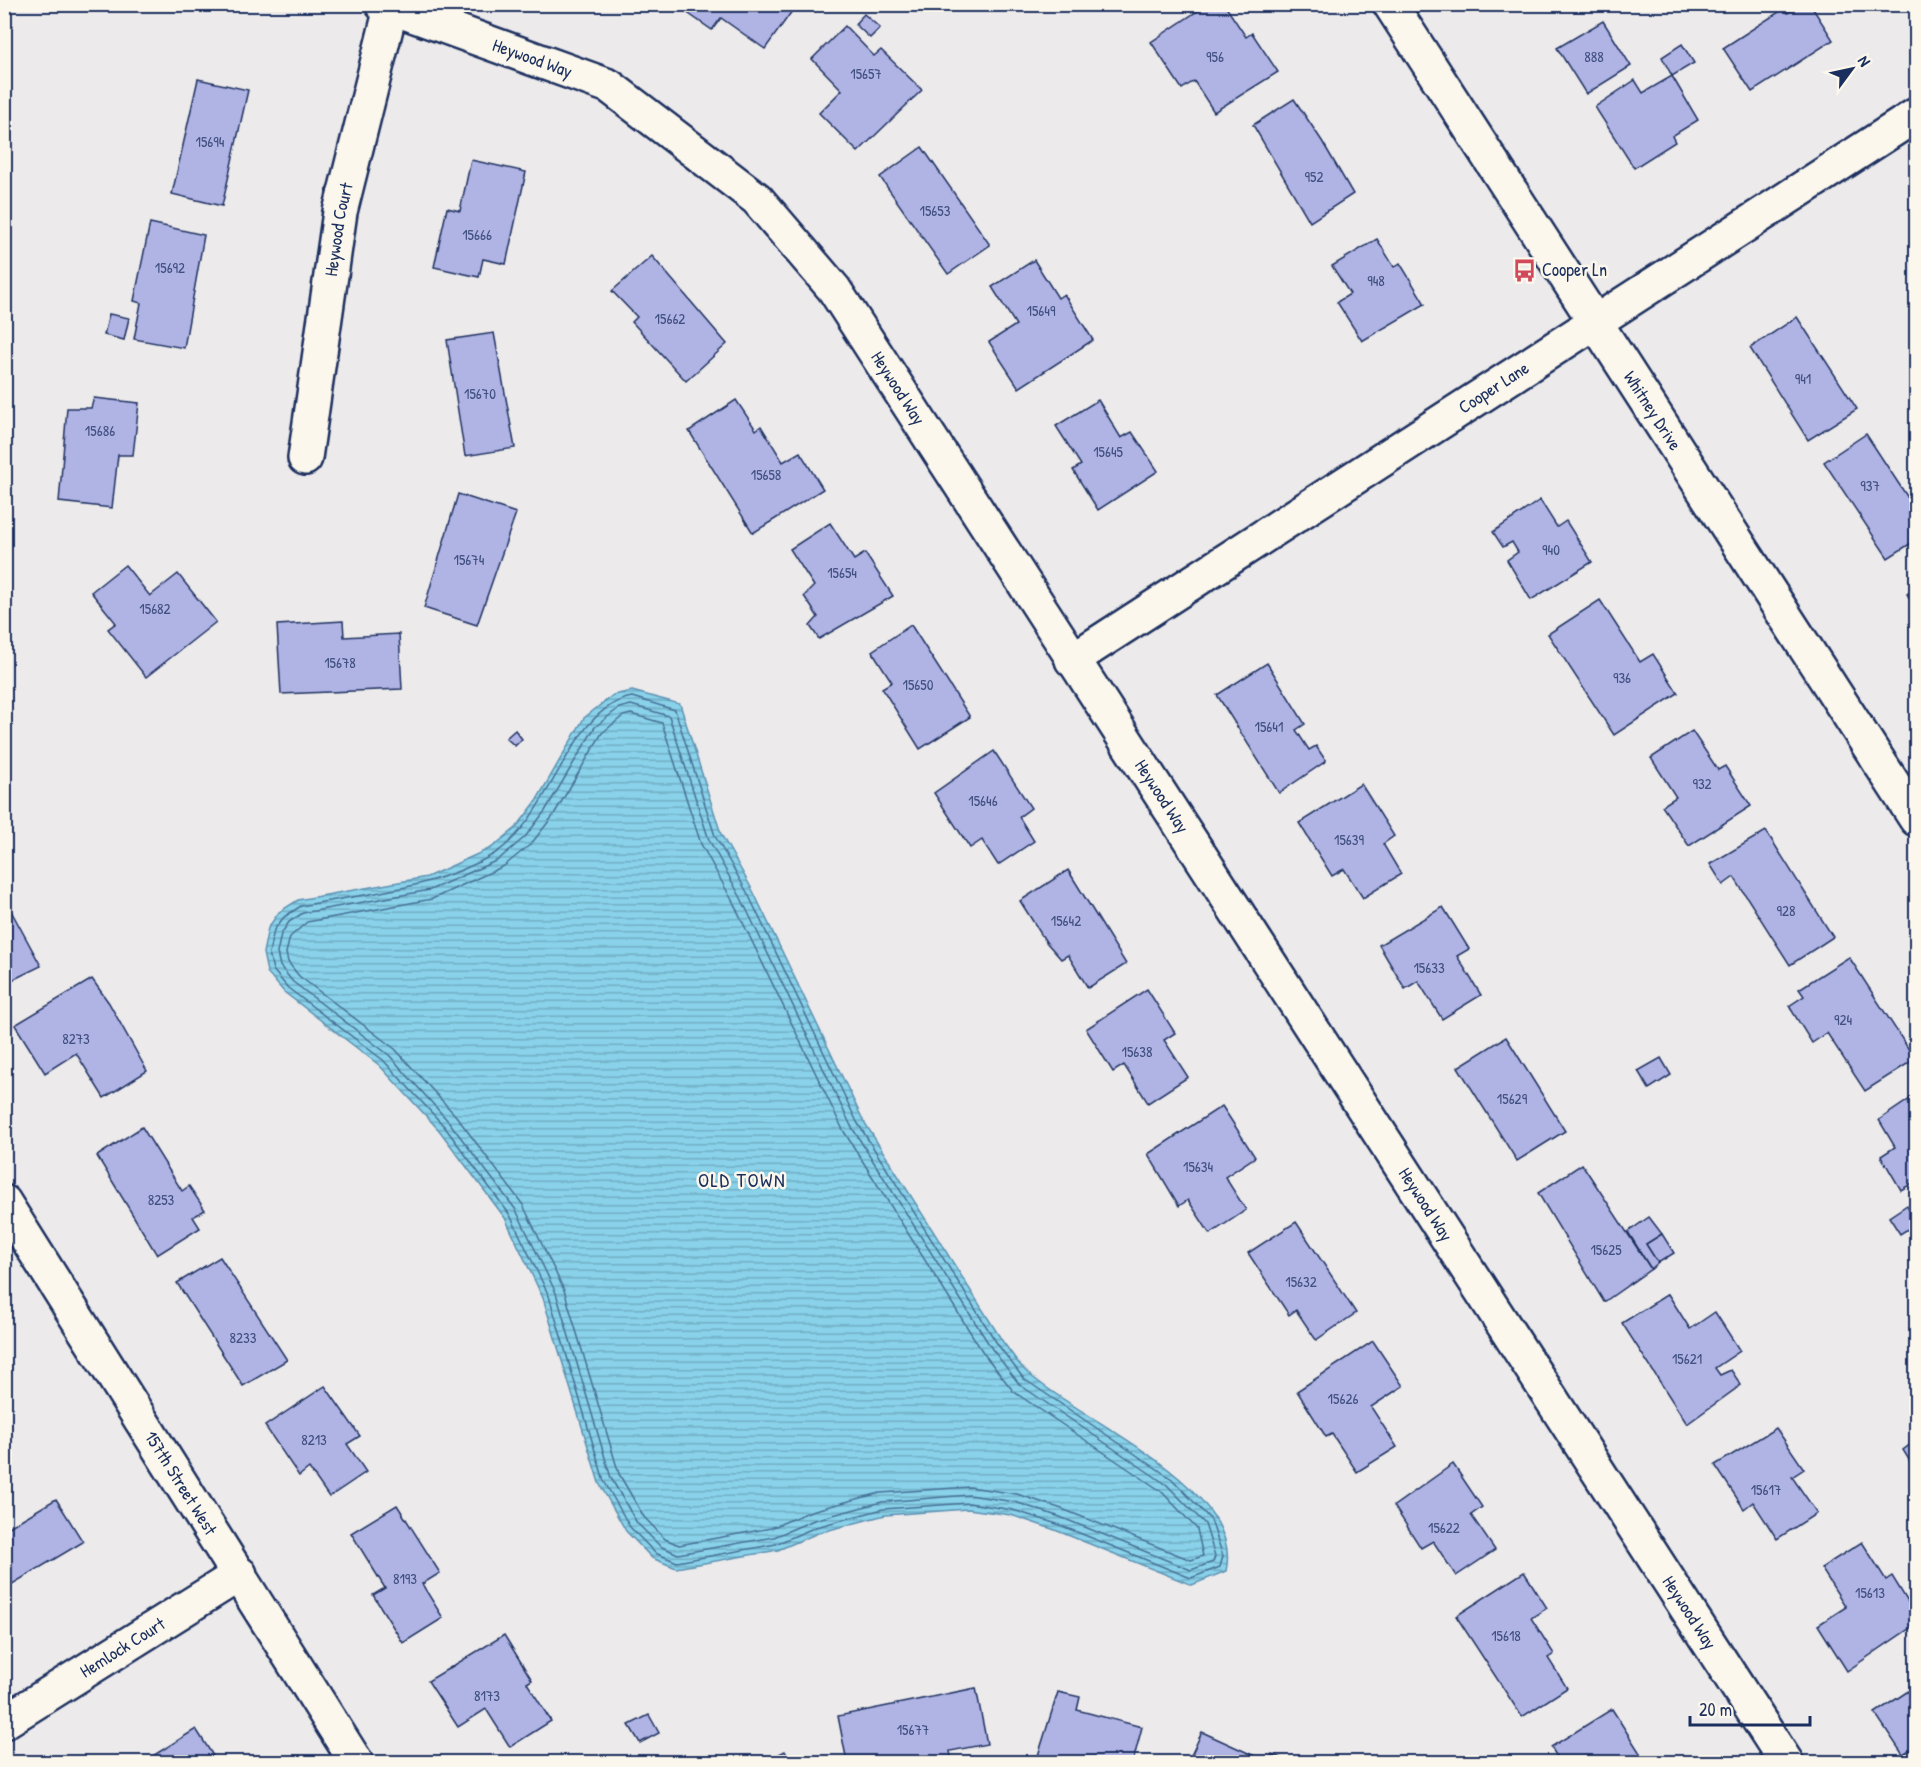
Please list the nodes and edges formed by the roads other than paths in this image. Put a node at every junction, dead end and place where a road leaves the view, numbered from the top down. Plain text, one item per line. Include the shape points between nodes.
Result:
1 (1390, 4) edge
2 (388, 5) edge
3 (1917, 115) edge
4 (1596, 322) junction
5 (304, 458) dead end
6 (1072, 660) junction
7 (1917, 819) edge
8 (4, 1202) edge
9 (240, 1574) junction
10 (4, 1722) edge
11 (356, 1762) edge
12 (1786, 1762) edge

1 - 4 street, Whitney Drive
2 - 5 street, Heywood Court via 340,212
2 - 6 street, Heywood Way via 609,86 757,200 834,289
3 - 4 street, Cooper Lane
4 - 6 street, Cooper Lane
4 - 7 street, Whitney Drive
6 - 12 street, Heywood Way
8 - 9 street, 157th Street West
9 - 10 street, Hemlock Court
9 - 11 street, 157th Street West

